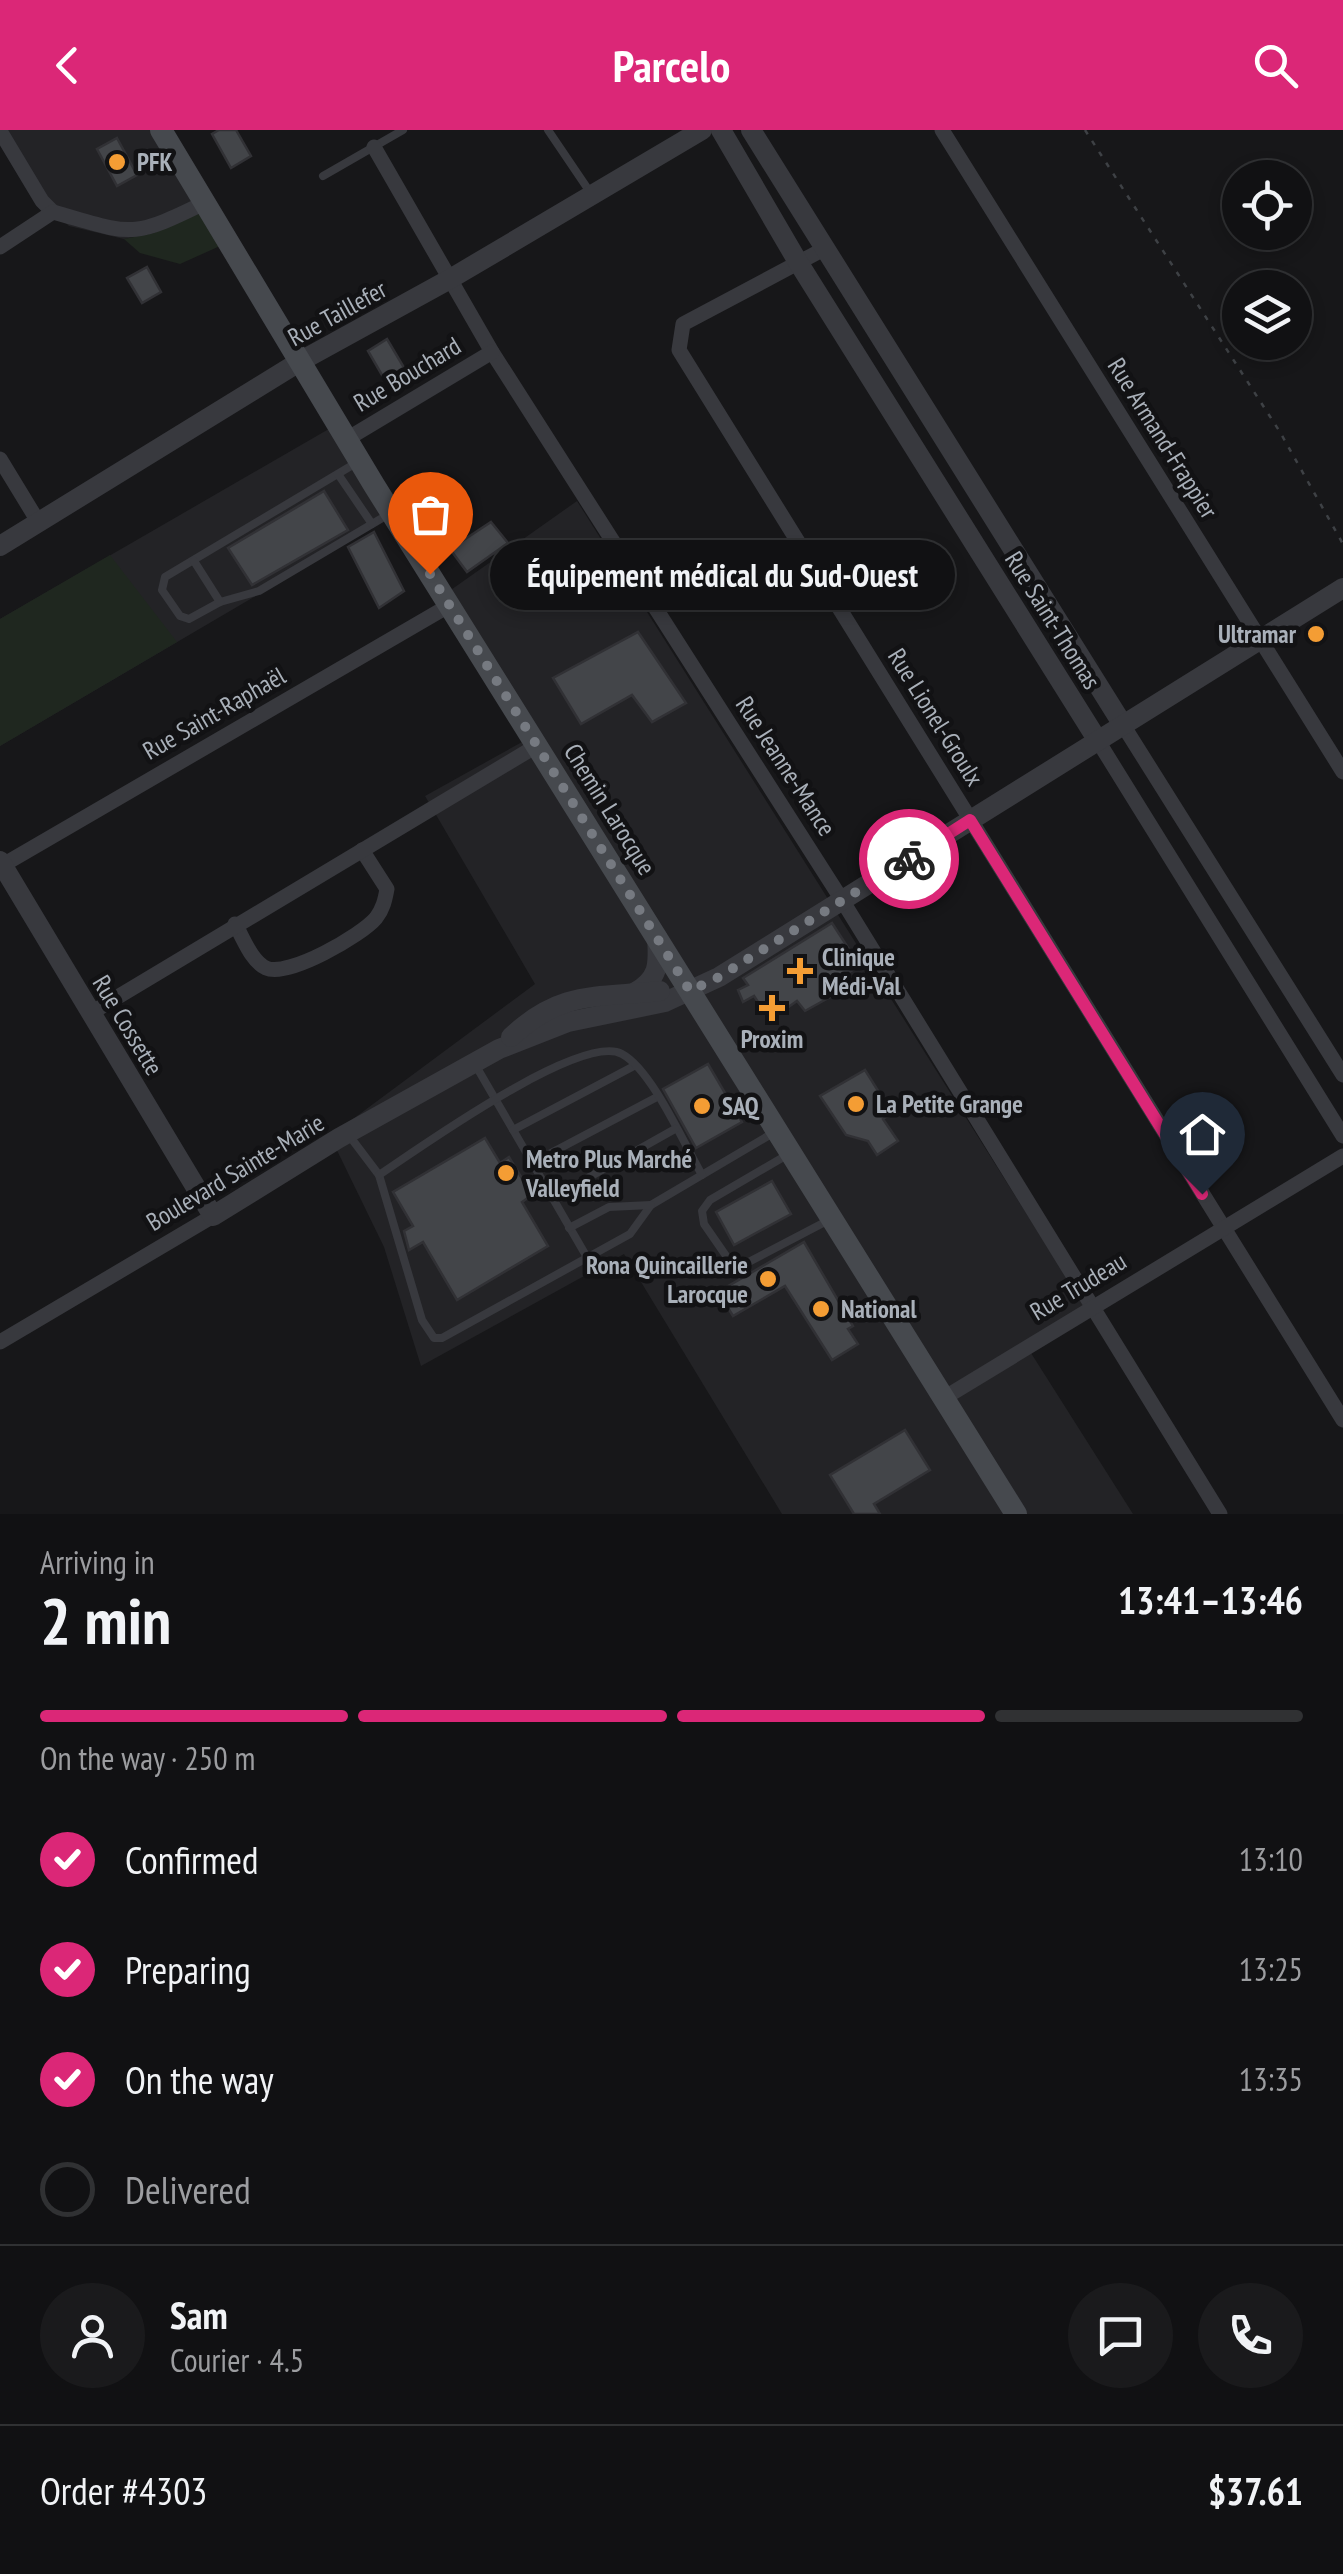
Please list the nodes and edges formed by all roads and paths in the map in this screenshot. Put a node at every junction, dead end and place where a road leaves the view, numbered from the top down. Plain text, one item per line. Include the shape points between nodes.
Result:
1 (403, 130) edge
2 (548, 130) edge
3 (702, 130) edge
4 (720, 130) edge
5 (751, 130) edge
6 (942, 130) edge
7 (1086, 130) edge
8 (0, 131) edge
9 (163, 131) edge
10 (374, 147) junction
11 (323, 176) dead end
12 (592, 195) junction
13 (204, 203) junction
14 (53, 212) junction
15 (0, 247) edge
16 (824, 249) junction
17 (798, 262) junction
18 (450, 279) junction
19 (492, 352) junction
20 (299, 362) junction
21 (347, 439) junction
22 (0, 460) edge
23 (360, 460) junction
24 (338, 474) junction
25 (382, 518) junction
26 (38, 523) junction
27 (1343, 544) edge
28 (0, 546) edge
29 (194, 561) junction
30 (1343, 588) edge
31 (220, 602) junction
32 (450, 604) junction
33 (1260, 639) junction
34 (1123, 725) junction
35 (1098, 740) junction
36 (538, 746) junction
37 (1343, 772) edge
38 (970, 820) junction
39 (362, 850) junction
40 (1, 863) edge
41 (842, 900) junction
42 (235, 924) junction
43 (657, 937) junction
44 (690, 991) junction
45 (632, 994) junction
46 (91, 1013) junction
47 (499, 1048) junction
48 (473, 1062) junction
49 (634, 1066) junction
50 (1343, 1075) edge
51 (657, 1097) junction
52 (495, 1099) junction
53 (675, 1129) junction
54 (513, 1130) junction
55 (777, 1130) junction
56 (347, 1133) junction
57 (1343, 1136) edge
58 (791, 1152) junction
59 (1343, 1156) edge
60 (532, 1164) junction
61 (378, 1174) junction
62 (702, 1175) junction
63 (552, 1198) junction
64 (651, 1205) junction
65 (213, 1216) junction
66 (832, 1218) junction
67 (570, 1228) junction
68 (1222, 1228) junction
69 (588, 1259) junction
70 (1092, 1306) junction
71 (0, 1342) edge
72 (944, 1398) junction
73 (1343, 1420) edge
74 (1016, 1514) edge
75 (1220, 1514) edge

1 - 10 lane
2 - 12 lane
3 - 12 street, Rue Taillefer
4 - 17 street, Rue Saint-Thomas
5 - 16 street, Rue Saint-Thomas
6 - 33 street, Rue Armand-Frappier
7 - 27 path via 1280,432
8 - 14 street
9 - 13 main road, Chemin Larocque
10 - 11 lane
10 - 18 street, Rue Jeanne-Mance
12 - 18 street, Rue Taillefer
13 - 14 street via 132,232
13 - 20 main road, Chemin Larocque
14 - 15 street
16 - 17 street, Rue Lionel-Groulx
16 - 34 street, Rue Saint-Thomas
17 - 35 street, Rue Saint-Thomas
17 - 38 street, Rue Lionel-Groulx via 683,324 679,350
18 - 19 street, Rue Jeanne-Mance
18 - 20 street, Rue Taillefer
19 - 21 street, Rue Bouchard
19 - 41 street, Rue Jeanne-Mance
20 - 21 main road, Chemin Larocque
20 - 26 street, Rue Taillefer
21 - 23 main road, Chemin Larocque
22 - 26 street
23 - 24 lane
23 - 25 main road, Chemin Larocque
24 - 25 lane
24 - 29 lane
25 - 31 lane via 259,591
25 - 32 main road, Chemin Larocque
26 - 28 street, Rue Taillefer
29 - 31 lane
29 - 31 lane via 165,578 162,590 189,619
30 - 33 street, Boulevard Sainte-Marie
32 - 36 main road, Chemin Larocque
32 - 40 street, Rue Saint-Raphaël
33 - 34 street, Boulevard Sainte-Marie
33 - 37 street, Rue Armand-Frappier
34 - 35 street, Boulevard Sainte-Marie
34 - 50 street, Rue Saint-Thomas
35 - 38 street, Boulevard Sainte-Marie
35 - 57 street, Rue Saint-Thomas
36 - 39 street
36 - 43 main road, Chemin Larocque
38 - 41 street, Boulevard Sainte-Marie
38 - 68 street, Rue Lionel-Groulx
39 - 42 street
39 - 42 street via 387,889 382,909 373,922 304,964 266,968
40 - 46 street, Rue Cossette
41 - 44 street, Boulevard Sainte-Marie
41 - 70 street, Rue Jeanne-Mance
42 - 46 street
43 - 44 main road, Chemin Larocque
43 - 45 street via 658,971
44 - 45 street, Boulevard Sainte-Marie
44 - 47 street, Boulevard Sainte-Marie via 568,1022
44 - 55 main road, Chemin Larocque
45 - 47 street, Boulevard Sainte-Marie via 554,1004
46 - 65 street, Rue Cossette
47 - 48 street, Boulevard Sainte-Marie
48 - 52 lane
48 - 56 street, Boulevard Sainte-Marie
49 - 51 lane
49 - 52 lane via 620,1052 577,1056
49 - 54 lane
51 - 53 lane
51 - 60 lane
52 - 54 lane
52 - 61 lane
53 - 62 lane
53 - 63 lane
54 - 60 lane
55 - 58 main road, Chemin Larocque
55 - 62 lane
56 - 61 lane
56 - 65 street, Boulevard Sainte-Marie
58 - 66 main road, Chemin Larocque
58 - 66 lane via 710,1200 704,1224 731,1263 741,1266
59 - 68 street, Rue Trudeau
60 - 63 lane
61 - 69 lane via 422,1320 434,1338
62 - 64 lane
63 - 67 lane
64 - 67 lane via 608,1206
64 - 69 lane via 630,1234
65 - 71 street, Boulevard Sainte-Marie
66 - 72 main road, Chemin Larocque
67 - 69 lane
68 - 70 street, Rue Trudeau
68 - 73 street, Rue Lionel-Groulx
70 - 72 street, Rue Trudeau
70 - 75 street, Rue Jeanne-Mance
72 - 74 main road, Chemin Larocque

